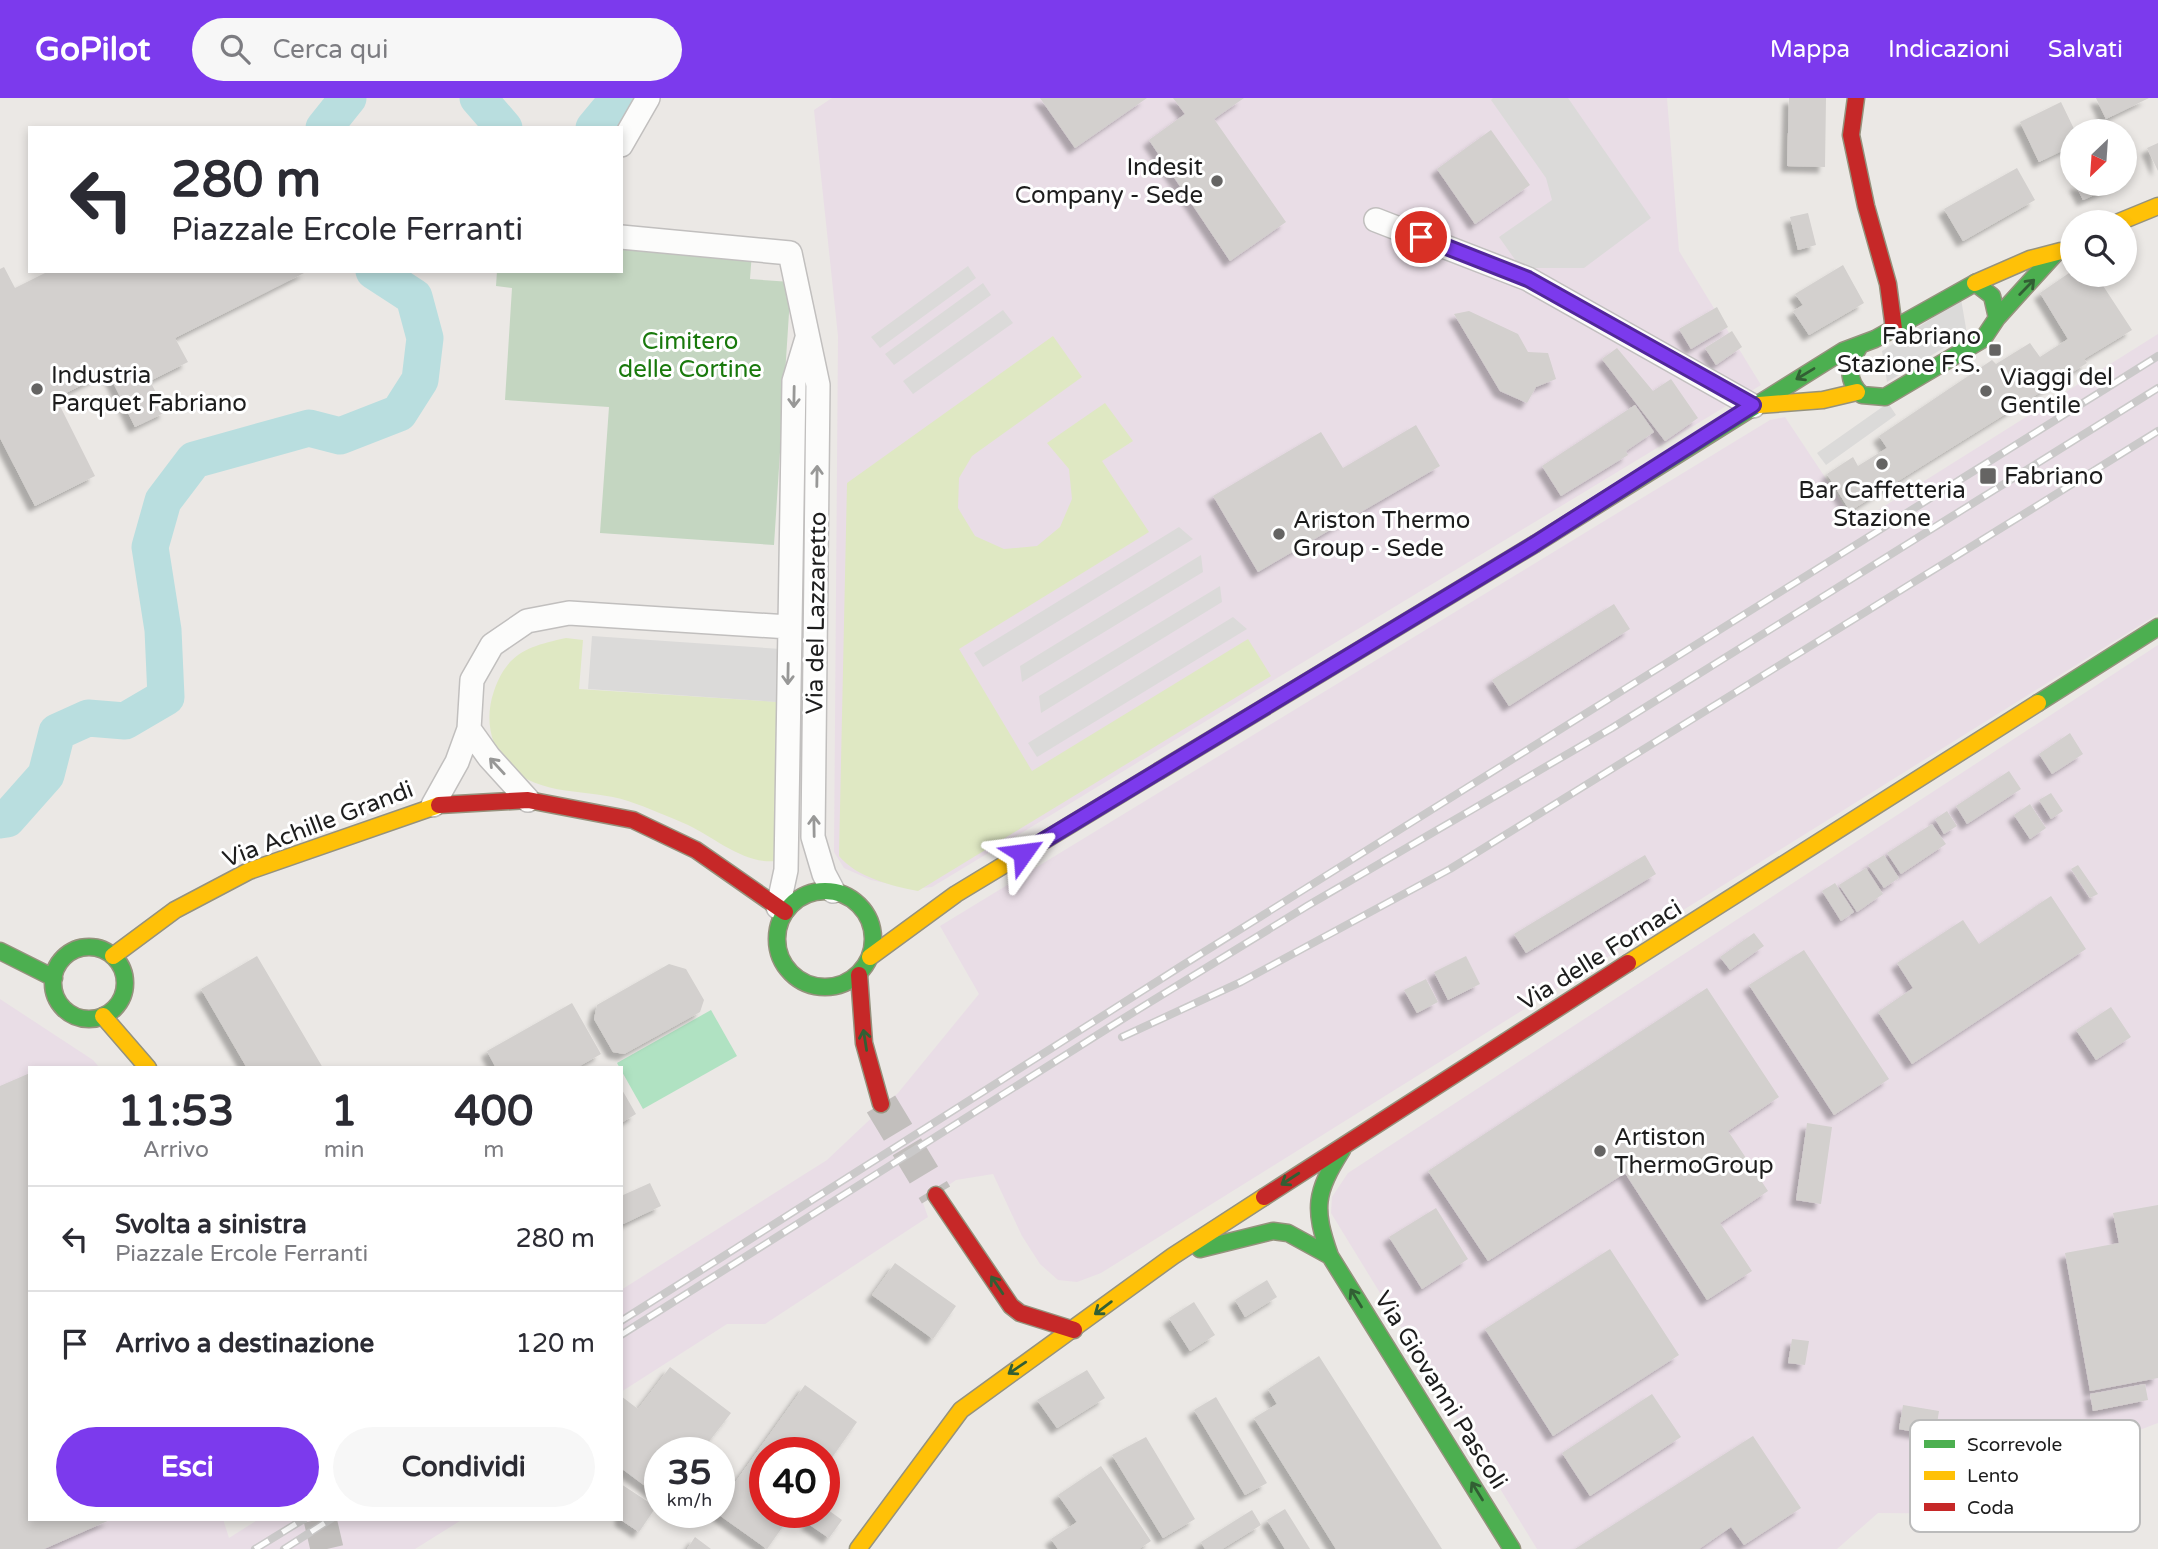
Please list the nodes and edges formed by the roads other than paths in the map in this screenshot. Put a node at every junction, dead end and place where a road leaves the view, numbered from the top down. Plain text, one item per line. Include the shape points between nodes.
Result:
1 (648, 98) edge
2 (1856, 98) edge
3 (623, 142) edge
4 (2158, 206) edge
5 (2137, 215) edge
6 (1376, 220) dead end
7 (623, 237) edge
8 (2060, 251) edge
9 (2055, 254) junction
10 (1975, 283) junction
11 (1888, 284) junction
12 (1920, 314) junction
13 (1997, 318) junction
14 (1894, 329) junction
15 (809, 331) junction
16 (1859, 347) junction
17 (1857, 392) junction
18 (1753, 405) junction
19 (789, 627) junction
20 (2158, 627) edge
21 (469, 729) junction
22 (528, 800) junction
23 (433, 805) junction
24 (833, 891) junction
25 (956, 894) junction
26 (782, 909) junction
27 (899, 914) dead end
28 (0, 951) edge
29 (113, 956) junction
30 (870, 957) junction
31 (859, 975) junction
32 (54, 978) junction
33 (103, 1016) junction
34 (146, 1066) edge
35 (881, 1104) tunnel mouth
36 (1347, 1142) junction
37 (936, 1195) tunnel mouth
38 (1172, 1256) junction
39 (1330, 1256) junction
40 (1074, 1330) junction
41 (858, 1549) edge
42 (1512, 1549) edge

1 - 3 street
2 - 11 main road via 1851,135
4 - 5 main road
6 - 18 street via 1528,279
7 - 15 street, Via del Lazzaretto via 790,253
8 - 9 main road
9 - 10 main road via 2030,259
13 -> 9 main road
10 - 12 main road
10 - 13 main road via 1992,296
11 - 12 main road
11 - 14 main road
12 - 14 main road
13 - 17 main road via 1983,339 1885,397
14 - 16 main road
15 -> 19 street, Via del Lazzaretto via 794,381
24 -> 15 street, Via del Lazzaretto via 813,837 818,385
16 - 17 main road via 1849,369
16 -> 18 main road via 1843,351
17 - 18 main road via 1823,400
18 - 25 main road via 1533,545
19 - 21 street, Via del Lazzaretto via 569,613 527,621 492,645 472,680
19 -> 26 street, Via del Lazzaretto
20 - 36 main road, Via delle Fornaci
22 -> 21 street
21 - 23 street, Via del Lazzaretto
22 - 23 main road, Via Achille Grandi
22 - 26 main road, Via Achille Grandi via 633,820 666,834
23 - 29 main road, Via Achille Grandi via 249,872 175,910
24 - 26 main road via 805,894
24 - 30 main road via 873,913
25 - 27 main road
25 - 30 main road
26 - 31 main road via 778,947 791,973 803,982 832,987
28 - 32 main road
29 - 32 main road via 93,947 82,948 63,958
29 - 33 main road via 125,977 124,989 113,1010
30 - 31 main road
35 -> 31 main road via 864,1043
32 - 33 main road via 57,999 72,1014
33 - 34 main road
36 -> 38 main road, Via delle Fornaci
36 - 39 main road, Via Giovanni Pascoli via 1321,1182 1316,1200 1316,1219
40 -> 37 main road via 1020,1313 1012,1306
38 - 39 main road, Via Giovanni Pascoli via 1273,1231 1288,1233
38 -> 40 main road, Via delle Fornaci
42 -> 39 main road, Via Giovanni Pascoli
40 -> 41 main road, Via delle Fornaci via 961,1410

